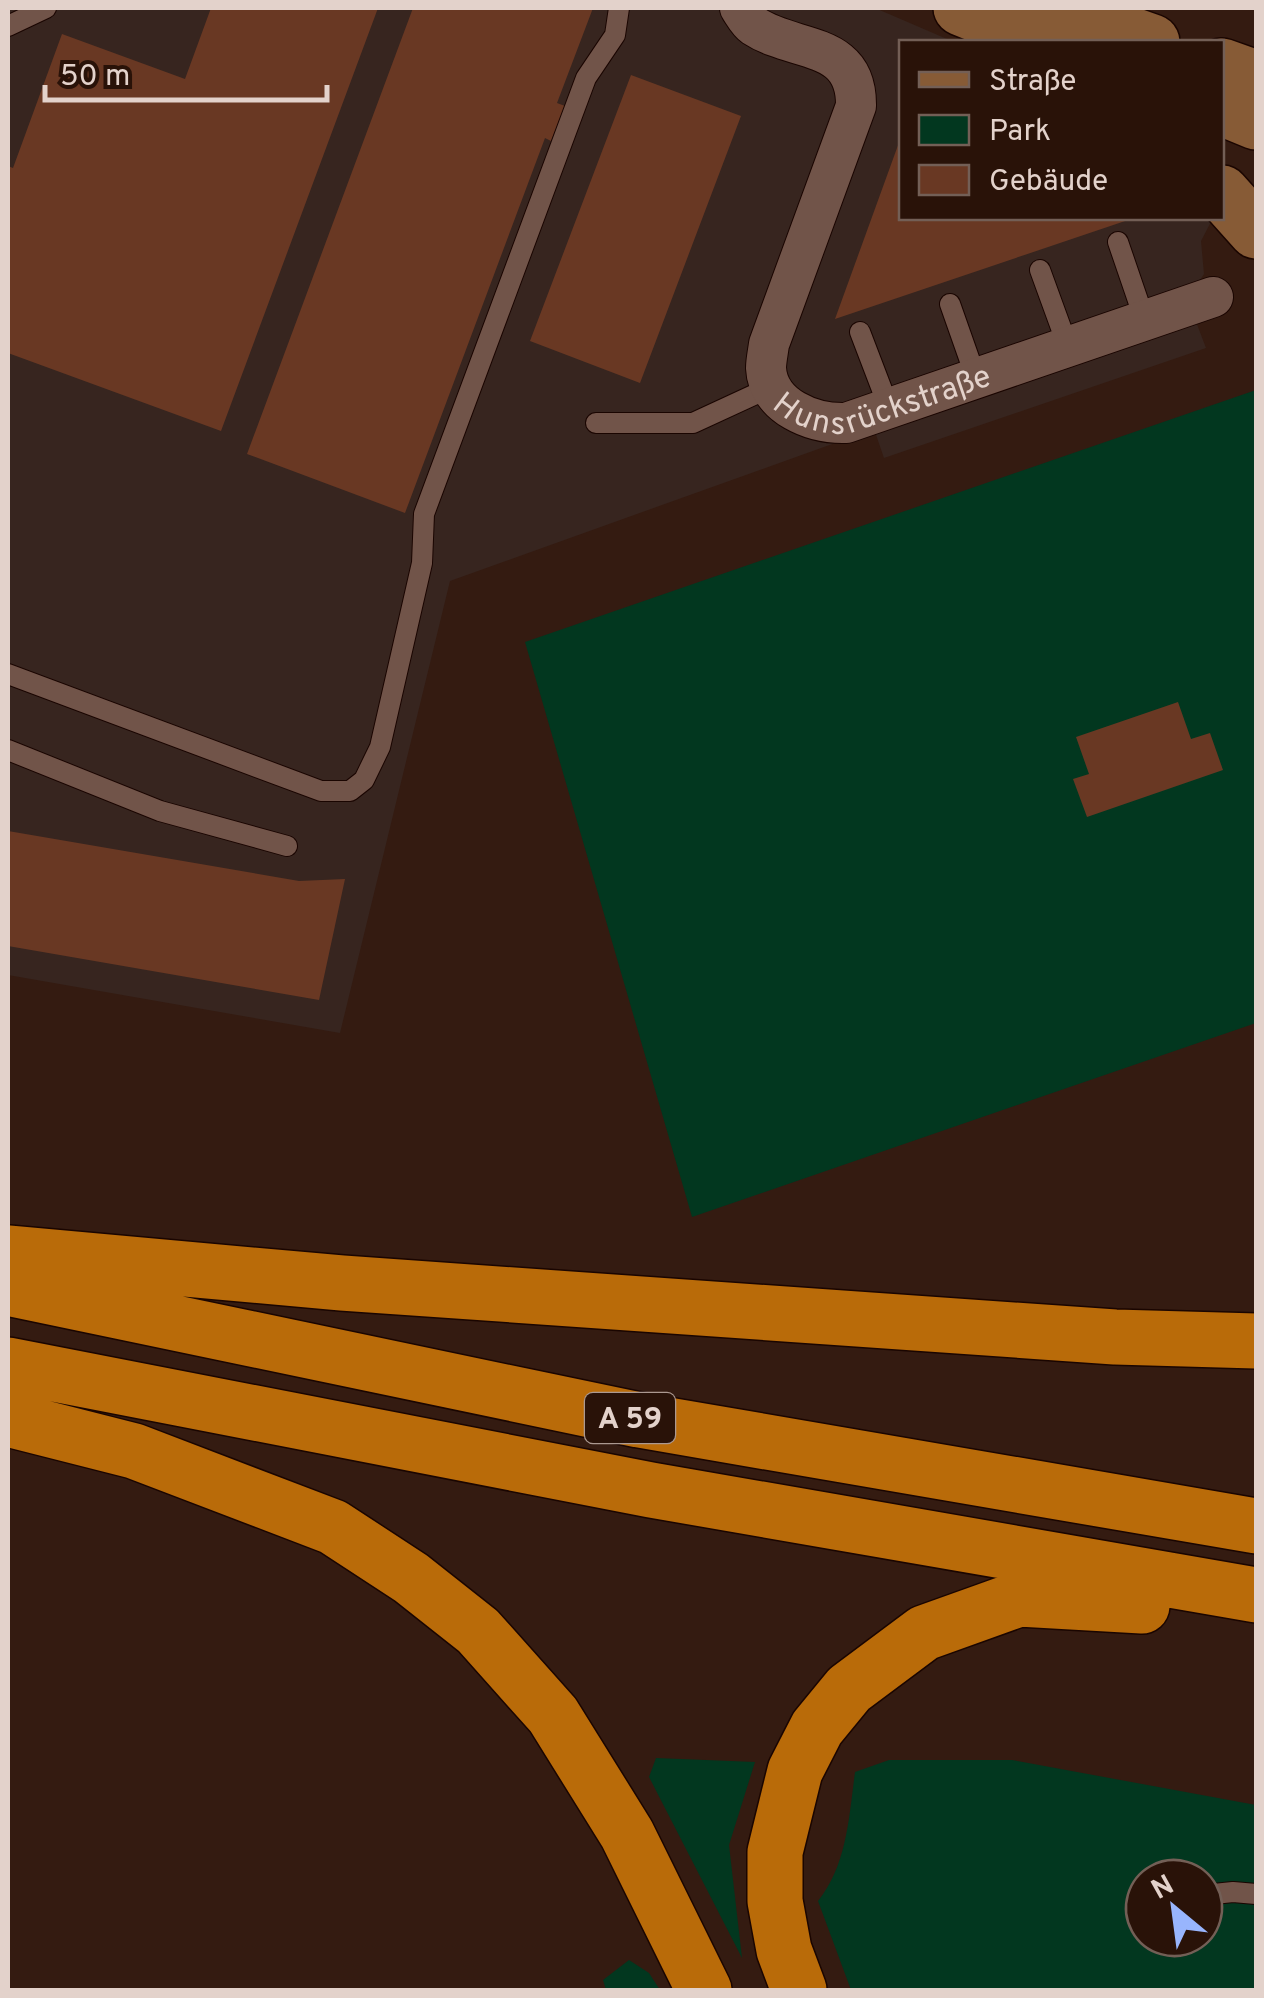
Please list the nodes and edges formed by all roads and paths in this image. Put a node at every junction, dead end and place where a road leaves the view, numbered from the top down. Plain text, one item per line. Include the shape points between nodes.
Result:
1 (46, 8) edge
2 (618, 8) edge
3 (740, 8) edge
4 (961, 8) edge
5 (1030, 8) edge
6 (8, 26) edge
7 (1015, 40) edge
8 (1040, 40) edge
9 (1146, 40) edge
10 (1224, 67) edge
11 (1256, 78) edge
12 (1224, 109) edge
13 (1256, 122) edge
14 (1224, 195) edge
15 (1256, 231) edge
16 (1118, 242) dead end
17 (1040, 270) dead end
18 (1214, 297) dead end
19 (950, 304) dead end
20 (1145, 321) junction
21 (860, 332) dead end
22 (1068, 347) junction
23 (976, 378) junction
24 (771, 387) junction
25 (889, 408) junction
26 (596, 423) dead end
27 (8, 674) edge
28 (8, 750) edge
29 (287, 846) dead end
30 (8, 1253) edge
31 (8, 1288) edge
32 (1115, 1337) junction
33 (1256, 1341) edge
34 (1256, 1354) edge
35 (8, 1366) edge
36 (8, 1419) edge
37 (1256, 1526) edge
38 (1256, 1595) edge
39 (1256, 1616) edge
40 (1224, 1893) edge
41 (1256, 1894) edge
42 (704, 1990) edge
43 (799, 1990) edge

1 - 6 lane
2 - 27 lane via 615,34 586,78 424,514 422,562 380,747 364,780 350,790 321,791
3 - 24 street, Hunsrückstraße via 752,25 829,54 853,76 856,90 856,106 770,344
4 - 7 main road
4 - 8 main road
5 - 9 main road
10 - 11 main road
12 - 13 main road
14 - 15 main road
16 - 20 lane
17 - 22 lane
18 - 20 street, Hunsrückstraße
19 - 23 lane
20 - 22 street, Hunsrückstraße
21 - 25 lane
22 - 23 street, Hunsrückstraße
23 - 25 street, Hunsrückstraße
24 - 25 street, Hunsrückstraße via 814,421 846,423
24 - 26 lane via 693,423
28 - 29 lane via 160,811
30 - 32 highway
31 - 37 highway, A 59 via 639,1420
32 - 33 highway
32 - 34 highway
35 - 38 highway, A 59 via 651,1490
36 - 42 highway via 134,1451 333,1527 478,1631 552,1715 626,1834
39 - 43 highway via 1020,1599 924,1633 848,1689 795,1771 775,1852 775,1901
40 - 41 lane

